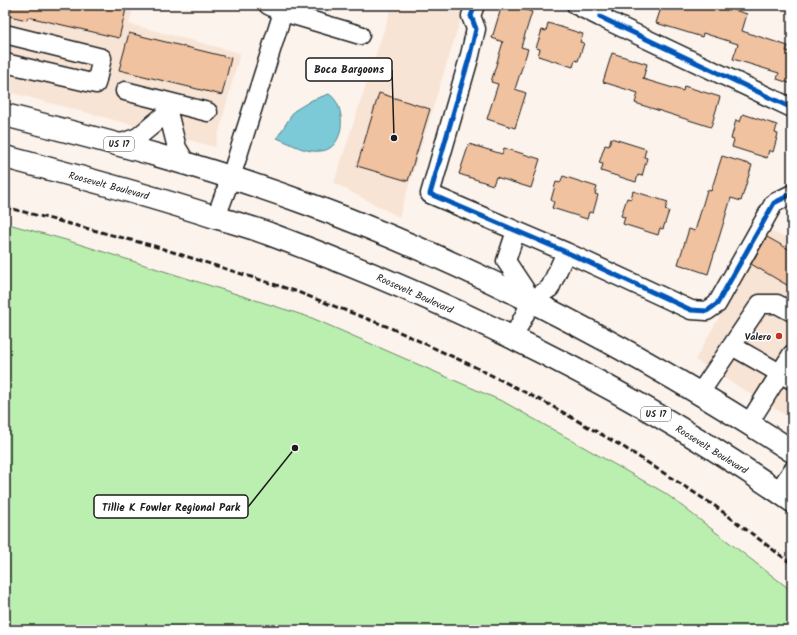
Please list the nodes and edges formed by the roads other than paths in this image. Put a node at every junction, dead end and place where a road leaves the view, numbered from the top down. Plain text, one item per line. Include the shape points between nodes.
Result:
1 (475, 5) edge
2 (576, 5) edge
3 (275, 8) edge
4 (602, 11) edge
5 (5, 34) edge
6 (360, 35) dead end
7 (5, 64) edge
8 (125, 91) dead end
9 (169, 107) junction
10 (792, 108) edge
11 (208, 112) dead end
12 (5, 115) edge
13 (119, 144) junction
14 (5, 157) edge
15 (186, 163) junction
16 (231, 177) junction
17 (792, 194) edge
18 (216, 217) junction
19 (516, 231) junction
20 (566, 252) junction
21 (532, 300) junction
22 (792, 312) edge
23 (513, 338) junction
24 (732, 346) junction
25 (792, 354) edge
26 (786, 376) edge
27 (700, 393) junction
28 (749, 423) junction
29 (792, 451) edge
30 (792, 471) edge
31 (785, 497) edge

1 - 19 street via 471,16 476,29 470,55 430,194
2 - 4 street
3 - 6 street
3 - 16 street
4 - 10 street
5 - 7 street via 102,58 96,84
8 - 9 street
9 - 11 street
9 - 13 street via 138,137
9 - 15 street via 177,148
12 - 13 highway, US 17
13 - 15 highway, US 17
14 - 18 highway, Roosevelt Boulevard / US 17 via 130,190
15 - 16 highway, US 17
16 - 18 street
16 - 21 highway, US 17 via 383,233
17 - 20 street via 774,204 717,304 707,311 691,310
18 - 23 highway, Roosevelt Boulevard / US 17 via 270,234 388,280
19 - 20 street
19 - 21 street via 506,261
20 - 21 street via 550,288
21 - 23 street
21 - 27 highway, US 17
22 - 24 street via 777,304 760,304
23 - 31 highway, Roosevelt Boulevard / US 17 via 646,409
24 - 26 street
24 - 27 street
25 - 26 street
26 - 28 street
27 - 28 highway, US 17
28 - 29 highway, US 17
30 - 31 street

